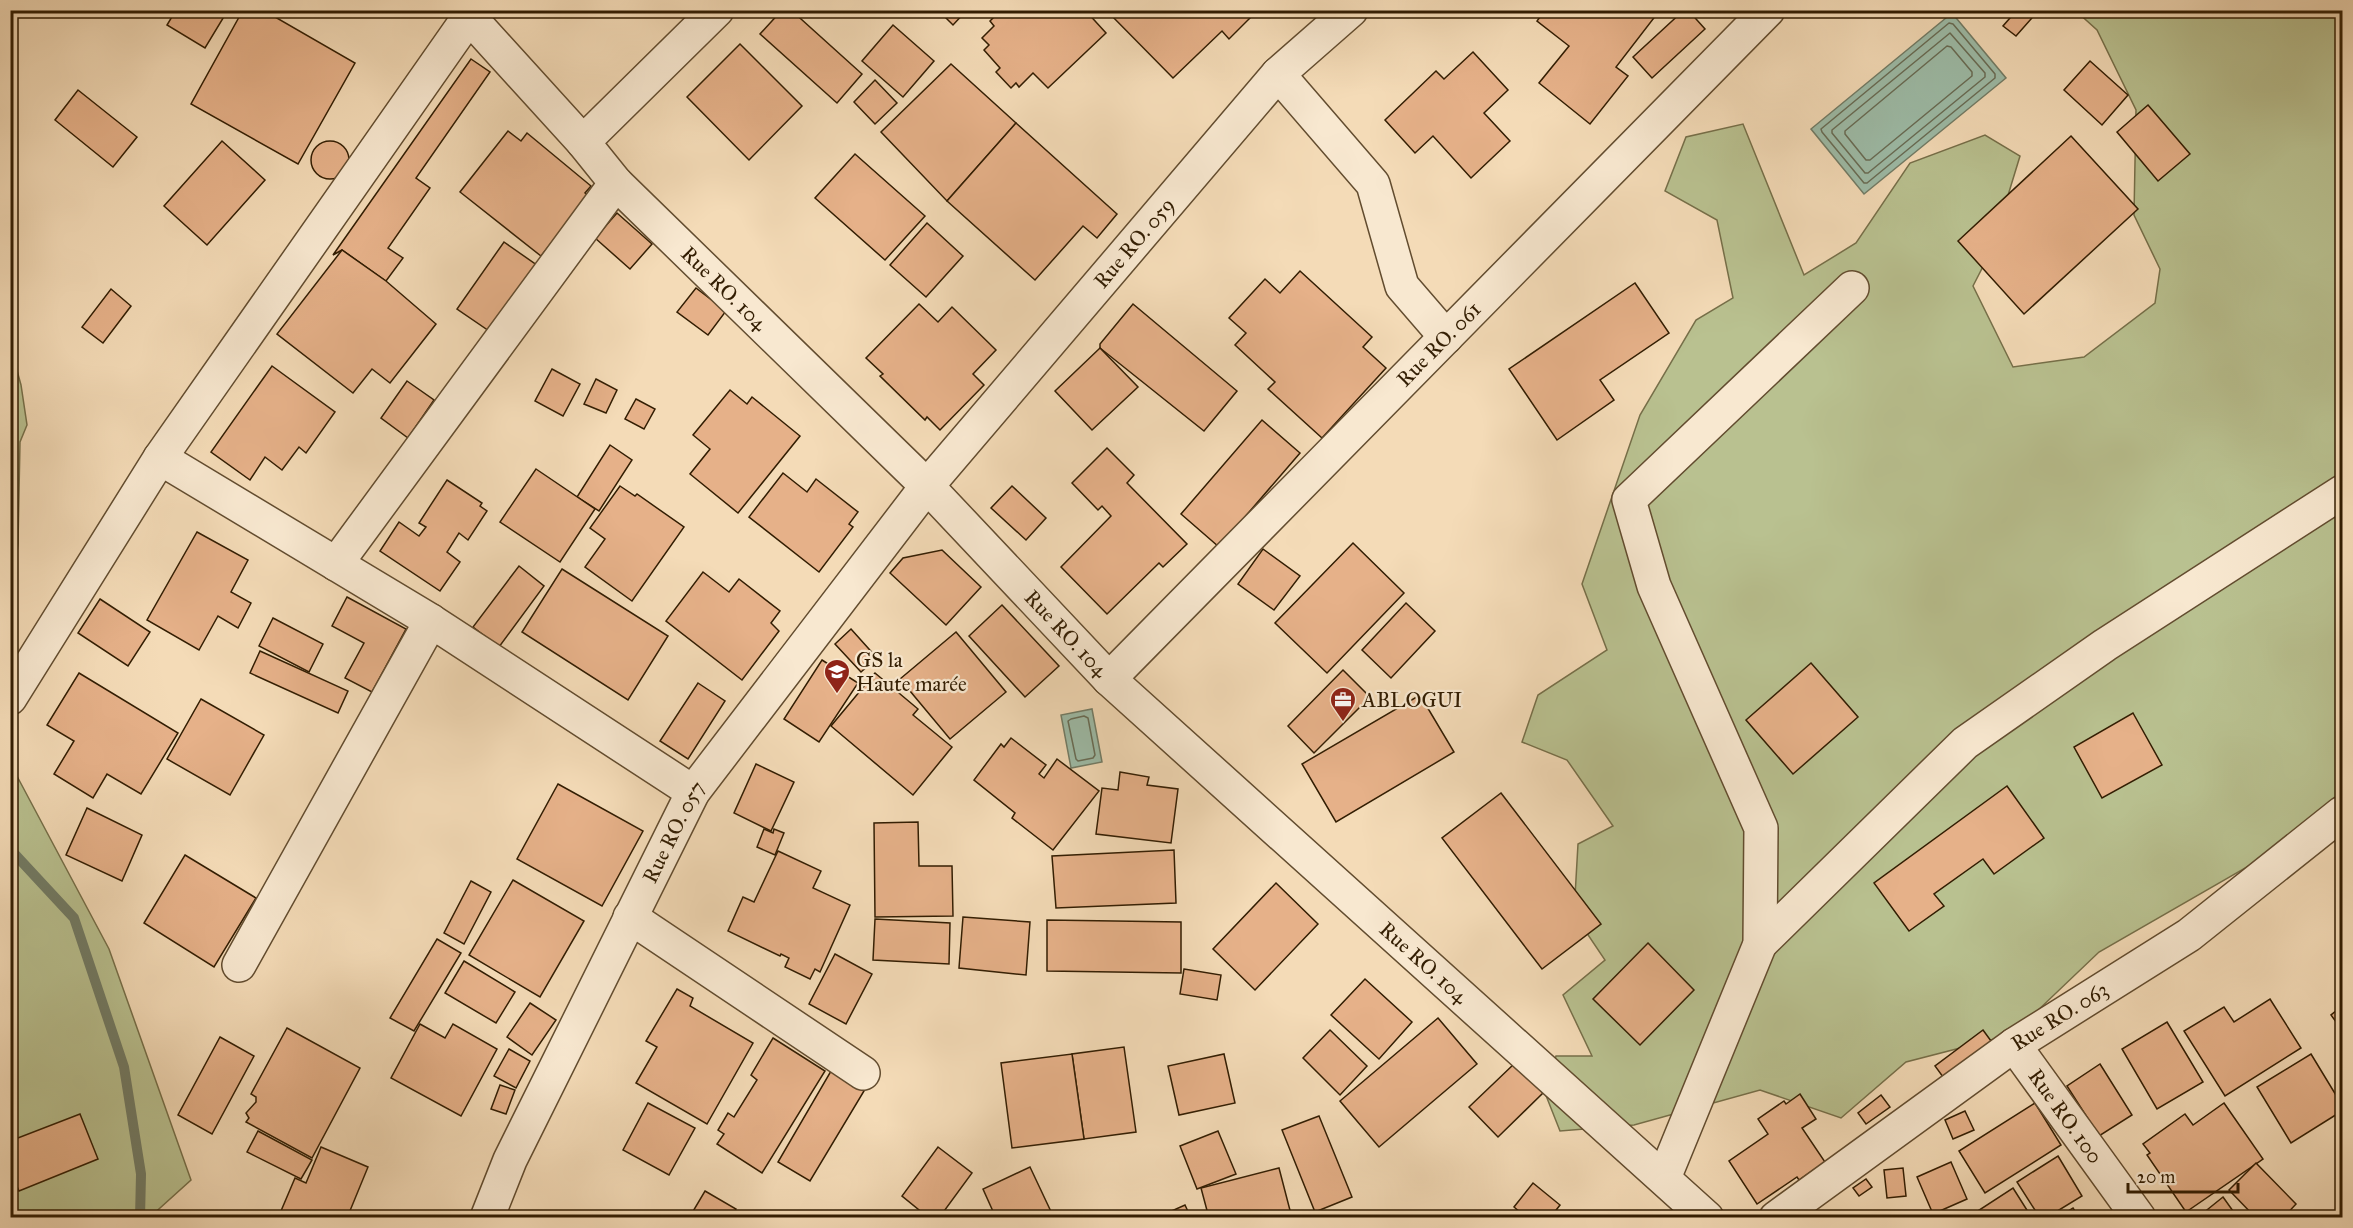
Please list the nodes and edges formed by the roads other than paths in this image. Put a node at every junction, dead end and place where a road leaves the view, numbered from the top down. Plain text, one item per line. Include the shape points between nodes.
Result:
1 (717, 10) edge
2 (1351, 10) edge
3 (1768, 10) edge
4 (466, 14) edge
5 (1278, 74) junction
6 (583, 142) junction
7 (616, 183) junction
8 (1852, 288) dead end
9 (1446, 337) junction
10 (160, 458) junction
11 (927, 486) junction
12 (2343, 492) edge
13 (336, 564) junction
14 (431, 621) junction
15 (1109, 679) junction
16 (10, 698) edge
17 (693, 792) junction
18 (2343, 813) edge
19 (630, 917) junction
20 (1760, 944) junction
21 (239, 965) dead end
22 (2014, 1045) junction
23 (863, 1073) dead end
24 (1664, 1178) junction
25 (487, 1218) edge
26 (1707, 1218) edge
27 (1776, 1218) edge
28 (2139, 1218) edge

1 - 6 street
2 - 5 street, Rue RO. 059
3 - 9 street, Rue RO. 061
4 - 6 street, Rue RO. 104
4 - 10 street
5 - 9 street via 1373,184 1402,286
5 - 11 street, Rue RO. 059
6 - 7 street, Rue RO. 104
7 - 11 street, Rue RO. 104
7 - 13 street
8 - 20 street via 1629,500 1654,586 1761,828
9 - 15 street, Rue RO. 061
10 - 13 street
10 - 16 street
11 - 15 street, Rue RO. 104
11 - 17 street, Rue RO. 057
12 - 20 street via 2105,645 1965,743
13 - 14 street
14 - 17 street
14 - 21 street
15 - 24 street, Rue RO. 104
17 - 19 street, Rue RO. 057
18 - 22 street, Rue RO. 063 via 2188,935
19 - 23 street
19 - 25 street, Rue RO. 057 via 510,1160
20 - 24 street
22 - 27 street, Rue RO. 063
22 - 28 street, Rue RO. 100
24 - 26 street, Rue RO. 104

